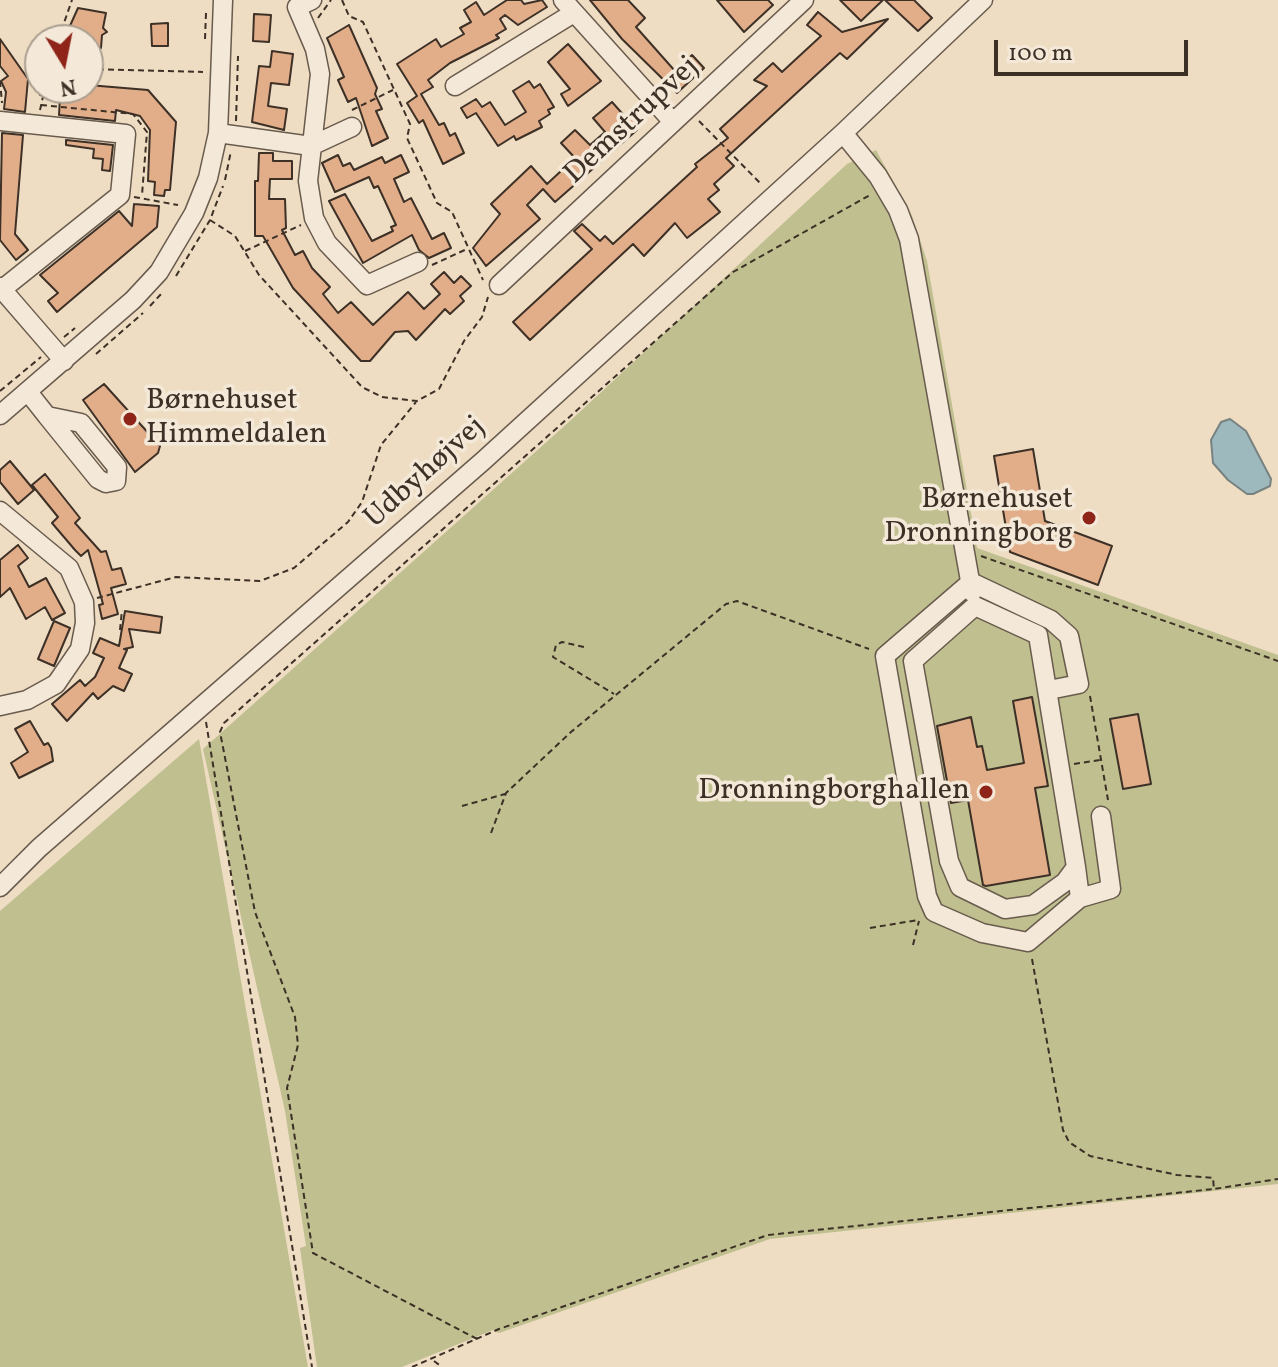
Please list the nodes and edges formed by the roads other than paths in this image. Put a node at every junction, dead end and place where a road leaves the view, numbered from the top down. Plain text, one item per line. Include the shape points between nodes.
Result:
1 (223, 0) edge
2 (312, 0) edge
3 (983, 0) edge
4 (800, 1) edge
5 (568, 7) edge
6 (455, 86) dead end
7 (0, 121) edge
8 (673, 122) junction
9 (352, 127) road end
10 (218, 133) junction
11 (843, 133) junction
12 (311, 146) junction
13 (418, 262) road end
14 (499, 285) dead end
15 (1, 289) edge
16 (58, 354) junction
17 (28, 392) junction
18 (0, 415) edge
19 (47, 416) dead end
20 (0, 511) edge
21 (971, 582) junction
22 (975, 606) junction
23 (1049, 690) junction
24 (0, 706) edge
25 (1101, 816) road end
26 (1104, 838) junction
27 (1073, 844) junction
28 (39, 848) junction
29 (1076, 867) junction
30 (0, 876) edge
31 (0, 887) edge
32 (1080, 898) junction

1 - 10 street
2 - 12 street via 297,7 320,74
3 - 11 street, Udbyhøjvej
4 - 8 street, Demstrupvej
5 - 6 street
5 - 8 street
7 - 15 street via 126,134 120,195
8 - 14 street, Demstrupvej
9 - 12 street
10 - 12 street
10 - 16 street via 194,213 159,272 133,300
11 - 21 street via 884,186 909,239
11 - 28 street, Udbyhøjvej via 471,472
12 - 13 street via 308,190 327,243 367,285
15 - 16 street
16 - 17 street
17 - 18 street
17 - 19 street
20 - 24 street via 69,568 84,602 85,623 80,649 65,675 44,693
21 - 22 street
21 - 23 street via 1051,620 1069,636 1079,684
21 - 32 street via 885,656 927,896 934,912 982,933 1028,942
22 - 23 street via 1038,635
22 - 29 street via 913,661 949,861 960,887 1005,909 1033,905
23 - 27 street
25 - 26 street
26 - 27 street
26 - 32 street via 1111,889
27 - 29 street
28 - 30 street, Udbyhøjvej
28 - 31 street, Udbyhøjvej
29 - 32 street

